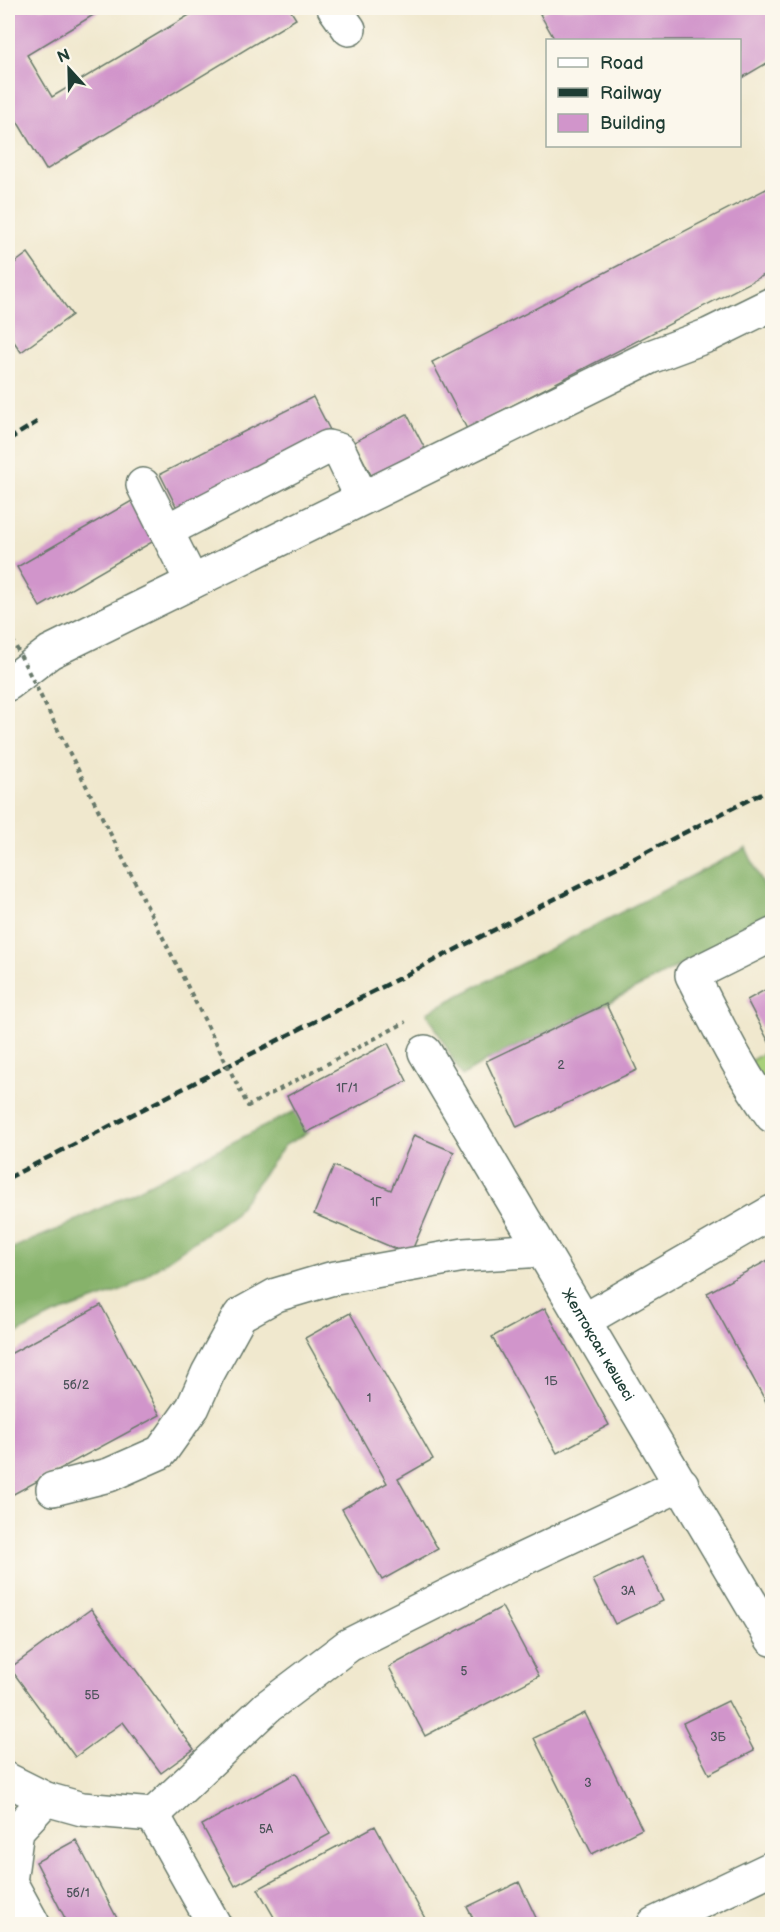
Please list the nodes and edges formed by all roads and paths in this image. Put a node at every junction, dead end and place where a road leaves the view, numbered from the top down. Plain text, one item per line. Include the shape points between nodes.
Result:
1 (772, 304) edge
2 (143, 485) dead end
3 (362, 498) junction
4 (166, 531) junction
5 (192, 582) junction
6 (8, 632) edge
7 (8, 684) edge
8 (772, 935) edge
9 (357, 1048) dead end
10 (425, 1052) dead end
11 (772, 1116) edge
12 (772, 1212) edge
13 (542, 1250) junction
14 (585, 1320) junction
15 (682, 1484) junction
16 (53, 1489) dead end
17 (772, 1639) edge
18 (8, 1780) edge
19 (46, 1799) junction
20 (153, 1815) junction
21 (772, 1868) edge
22 (33, 1924) edge
23 (214, 1924) edge
24 (654, 1924) edge

1 - 3 street via 709,335 650,357
2 - 4 street
3 - 4 street via 339,450 328,447
3 - 5 street
4 - 5 street
5 - 7 street via 50,652
6 - 9 path, bridge via 248,1106
8 - 11 street via 692,975 733,1056
10 - 13 street, Желтоқсан көшесі
12 - 14 street
13 - 14 street, Желтоқсан көшесі
13 - 16 street via 464,1255 330,1279 276,1295 240,1315 193,1407 161,1452 109,1475
14 - 15 street, Желтоқсан көшесі
15 - 17 street, Желтоқсан көшесі
15 - 20 street via 350,1645 267,1707
18 - 19 street
19 - 20 street via 82,1809
19 - 22 street via 17,1830 10,1882
20 - 23 street
21 - 24 street

